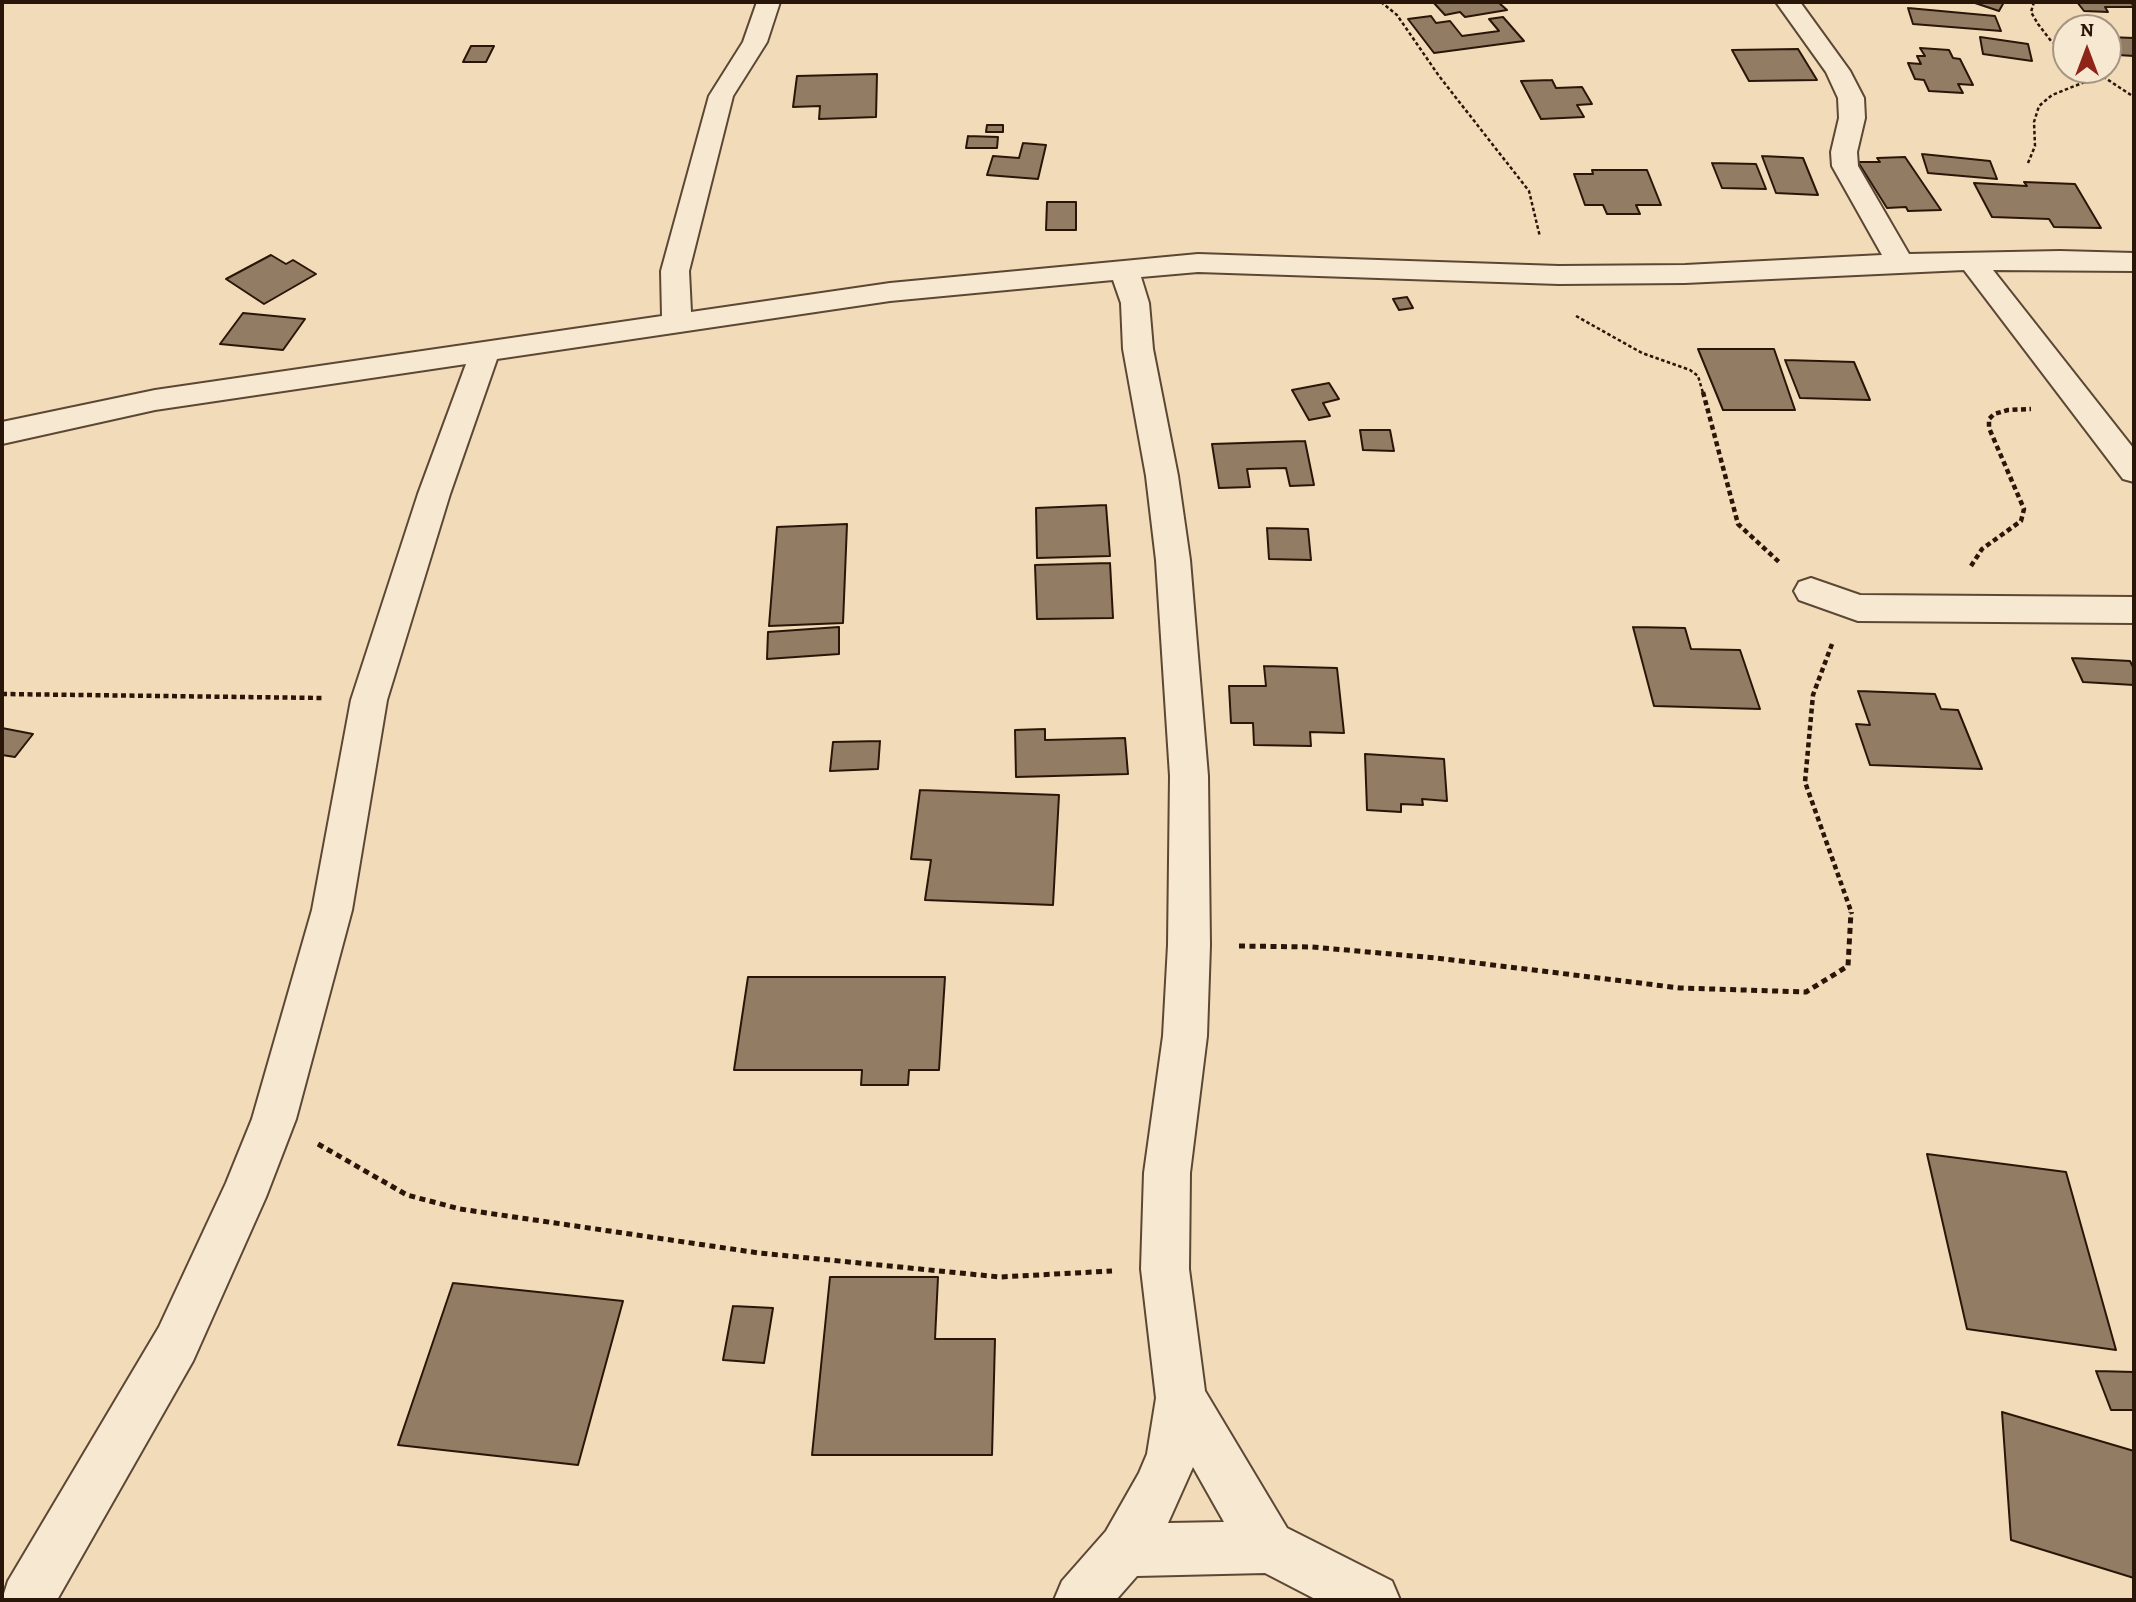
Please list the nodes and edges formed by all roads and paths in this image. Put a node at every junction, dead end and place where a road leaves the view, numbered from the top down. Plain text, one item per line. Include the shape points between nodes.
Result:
1 (768, 2) edge
2 (1381, 2) edge
3 (1788, 2) edge
4 (2034, 2) edge
5 (2052, 42) edge
6 (2080, 84) edge
7 (2114, 84) edge
8 (2134, 97) edge
9 (2028, 163) dead end
10 (1972, 262) junction
11 (2134, 262) edge
12 (1900, 263) junction
13 (1124, 269) junction
14 (1559, 275) junction
15 (1572, 313) dead end
16 (677, 324) junction
17 (485, 352) junction
18 (2085, 407) junction
19 (2, 433) edge
20 (2134, 471) edge
21 (1811, 591) joint
22 (1857, 608) junction
23 (1939, 609) junction
24 (2134, 610) edge
25 (2, 694) edge
26 (369, 700) junction
27 (1189, 945) junction
28 (274, 1119) junction
29 (1165, 1269) junction
30 (1181, 1398) junction
31 (1268, 1547) junction
32 (1125, 1550) junction
33 (27, 1600) edge
34 (1081, 1600) edge
35 (1373, 1600) edge

1 - 16 street via 755,42 721,96 675,271
2 - 14 path via 1397,15 1530,191 1541,244
3 - 12 street via 1838,71 1851,98 1845,166
4 - 5 path via 2031,12
6 - 9 path via 2052,95 2039,106 2035,146
7 - 8 path
10 - 11 street
10 - 12 street
10 - 18 street
12 - 14 street
13 - 14 street via 1198,263
13 - 16 street via 890,292
13 - 27 street via 1135,303 1138,349 1172,560 1189,776
15 - 21 path via 1642,353 1698,376 1738,524
16 - 17 street
17 - 19 street via 155,400
17 - 26 street
18 - 20 street
18 - 23 path via 2008,410 1989,419 2024,509 2021,521 1982,549
21 - 22 street
22 - 23 street
22 - 27 path via 1828,650 1813,695 1805,782 1852,914 1849,966 1806,992 1680,988 1312,947
23 - 24 street
25 - 26 path
26 - 28 street via 332,910
27 - 29 street via 1185,1036 1167,1173
28 - 29 path via 407,1195 460,1209 759,1253 1000,1277
28 - 33 street via 176,1344
29 - 30 street
30 - 31 street
30 - 32 street via 1172,1455
31 - 32 street
31 - 35 street
32 - 34 street

